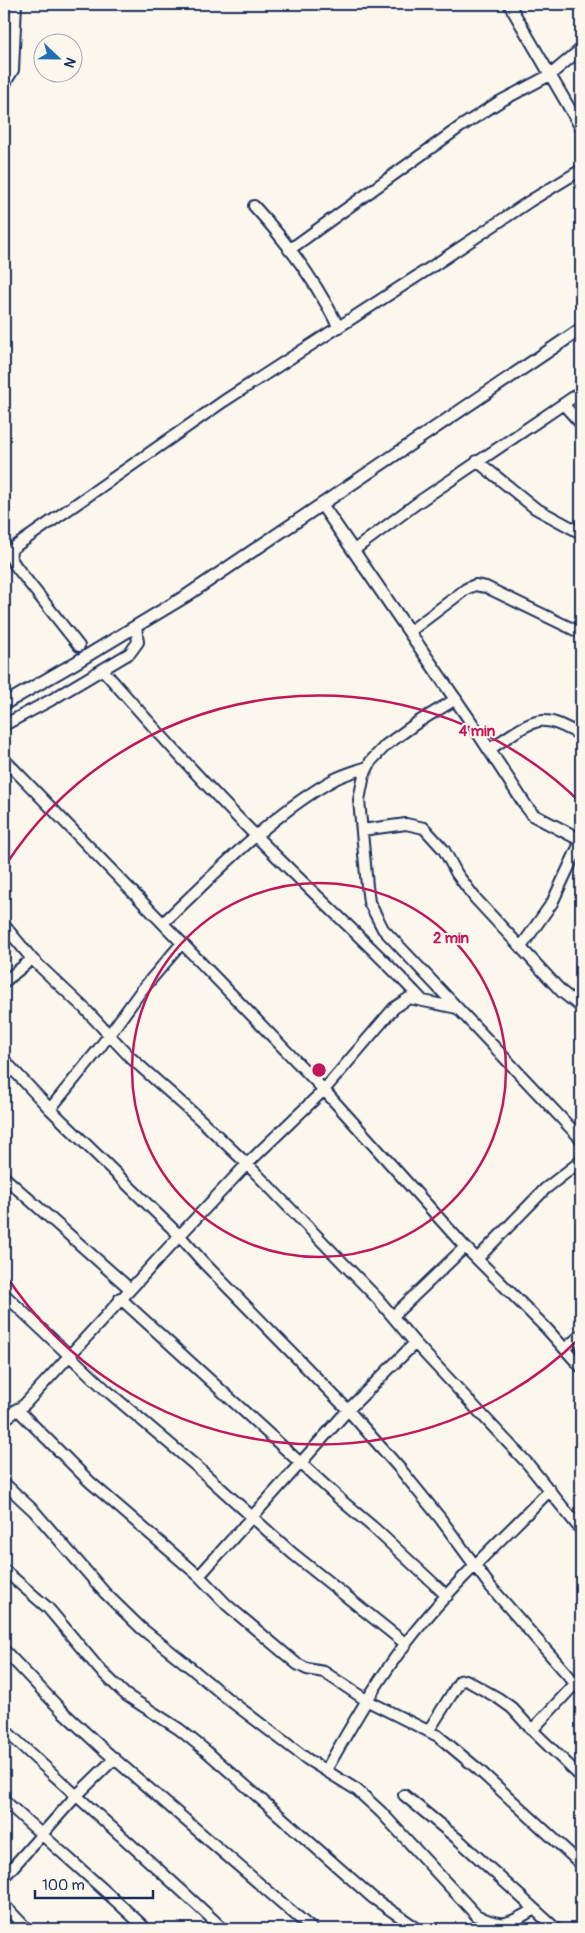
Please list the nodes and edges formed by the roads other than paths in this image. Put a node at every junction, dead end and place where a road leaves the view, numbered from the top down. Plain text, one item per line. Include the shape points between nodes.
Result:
1 (16, 4) edge
2 (508, 4) edge
3 (581, 49) edge
4 (550, 75) junction
5 (4, 85) edge
6 (577, 111) edge
7 (581, 128) edge
8 (581, 170) edge
9 (254, 206) dead end
10 (289, 250) junction
11 (338, 326) junction
12 (581, 330) edge
13 (581, 392) edge
14 (563, 404) junction
15 (581, 424) edge
16 (477, 461) junction
17 (322, 505) junction
18 (581, 533) edge
19 (354, 550) junction
20 (136, 626) junction
21 (409, 632) junction
22 (581, 633) edge
23 (79, 646) dead end
24 (103, 670) junction
25 (456, 699) junction
26 (4, 704) edge
27 (4, 725) edge
28 (581, 735) edge
29 (490, 750) junction
30 (4, 759) edge
31 (367, 767) junction
32 (362, 830) junction
33 (256, 836) junction
34 (581, 841) edge
35 (163, 923) junction
36 (4, 925) edge
37 (182, 943) junction
38 (521, 947) junction
39 (32, 959) junction
40 (4, 982) edge
41 (422, 1000) junction
42 (581, 1007) edge
43 (457, 1008) junction
44 (109, 1034) junction
45 (4, 1060) edge
46 (324, 1090) junction
47 (50, 1108) junction
48 (581, 1139) edge
49 (581, 1160) edge
50 (248, 1164) junction
51 (4, 1177) edge
52 (180, 1235) junction
53 (465, 1247) junction
54 (477, 1258) junction
55 (129, 1288) junction
56 (4, 1294) edge
57 (120, 1298) junction
58 (393, 1316) junction
59 (581, 1335) edge
60 (415, 1343) junction
61 (565, 1349) junction
62 (69, 1356) junction
63 (581, 1367) edge
64 (348, 1410) junction
65 (9, 1412) edge
66 (300, 1462) junction
67 (4, 1482) edge
68 (550, 1490) junction
69 (252, 1515) junction
70 (581, 1530) edge
71 (475, 1566) junction
72 (4, 1570) edge
73 (199, 1576) junction
74 (447, 1596) junction
75 (406, 1644) junction
76 (4, 1650) edge
77 (578, 1687) edge
78 (366, 1700) junction
79 (4, 1729) edge
80 (429, 1730) junction
81 (532, 1730) junction
82 (114, 1759) junction
83 (326, 1770) junction
84 (581, 1776) edge
85 (404, 1795) dead end
86 (75, 1797) junction
87 (4, 1800) edge
88 (41, 1835) junction
89 (581, 1864) edge
90 (4, 1877) edge
91 (4, 1905) edge
92 (534, 1909) junction
93 (27, 1929) edge
94 (146, 1929) edge
95 (223, 1929) edge
96 (312, 1929) edge
97 (418, 1929) edge
98 (556, 1929) edge

1 - 5 street via 13,70
2 - 4 street
3 - 4 street
4 - 6 street
4 - 10 street via 460,127
6 - 7 street
8 - 11 street
9 - 10 street
10 - 11 street
11 - 23 street via 224,401 12,550 10,557 18,569
12 - 17 street
13 - 14 street
14 - 15 street
14 - 16 street
16 - 18 street via 534,508
16 - 19 street
17 - 19 street
17 - 20 street
19 - 21 street
20 - 24 street via 138,642 134,650
20 - 26 street
21 - 22 street via 466,589 479,585
21 - 25 street
24 - 27 street
24 - 33 street
25 - 29 street
25 - 31 street via 386,745
28 - 29 street via 543,720 527,726
29 - 34 street via 512,788 533,815
30 - 35 street
31 - 32 street via 359,800
31 - 33 street via 336,778
32 - 38 street via 406,824 424,828 444,850 475,898
32 - 43 street via 369,902 375,916 383,929
33 - 35 street
33 - 41 street
34 - 38 street via 552,903
35 - 37 street
36 - 39 street
37 - 44 street
37 - 46 street
38 - 42 street via 562,992
39 - 40 street
39 - 44 street
41 - 43 street
41 - 46 street via 409,998 394,1008
43 - 48 street
44 - 47 street
44 - 50 street via 131,1058
45 - 47 street
46 - 50 street
46 - 53 street
47 - 52 street
49 - 54 street via 545,1189
50 - 52 street
50 - 58 street
51 - 55 street
52 - 55 street
52 - 64 street
53 - 54 street
53 - 58 street
54 - 61 street
55 - 57 street
56 - 62 street
57 - 62 street
57 - 66 street
58 - 60 street
59 - 61 street
60 - 64 street
60 - 68 street
61 - 63 street
62 - 65 street via 24,1404
62 - 69 street
64 - 66 street
64 - 71 street via 401,1470
65 - 73 street
66 - 69 street
66 - 74 street
67 - 83 street via 141,1628 228,1699
68 - 70 street
68 - 71 street
69 - 73 street
69 - 75 street via 292,1553
71 - 74 street
71 - 77 street
72 - 97 street via 48,1608 100,1670 126,1695 180,1729 373,1898
73 - 78 street via 227,1605 297,1664 324,1672
74 - 75 street
75 - 78 street
76 - 82 street via 62,1711
77 - 81 street
78 - 80 street
78 - 83 street
79 - 86 street
80 - 81 street via 464,1680 502,1700
80 - 89 street via 459,1752
81 - 84 street
82 - 86 street
82 - 96 street
83 - 92 street via 357,1790 381,1812 476,1915 492,1923 508,1924
85 - 92 street
86 - 88 street
86 - 95 street
87 - 88 street
88 - 90 street
88 - 94 street
91 - 93 street
92 - 98 street

